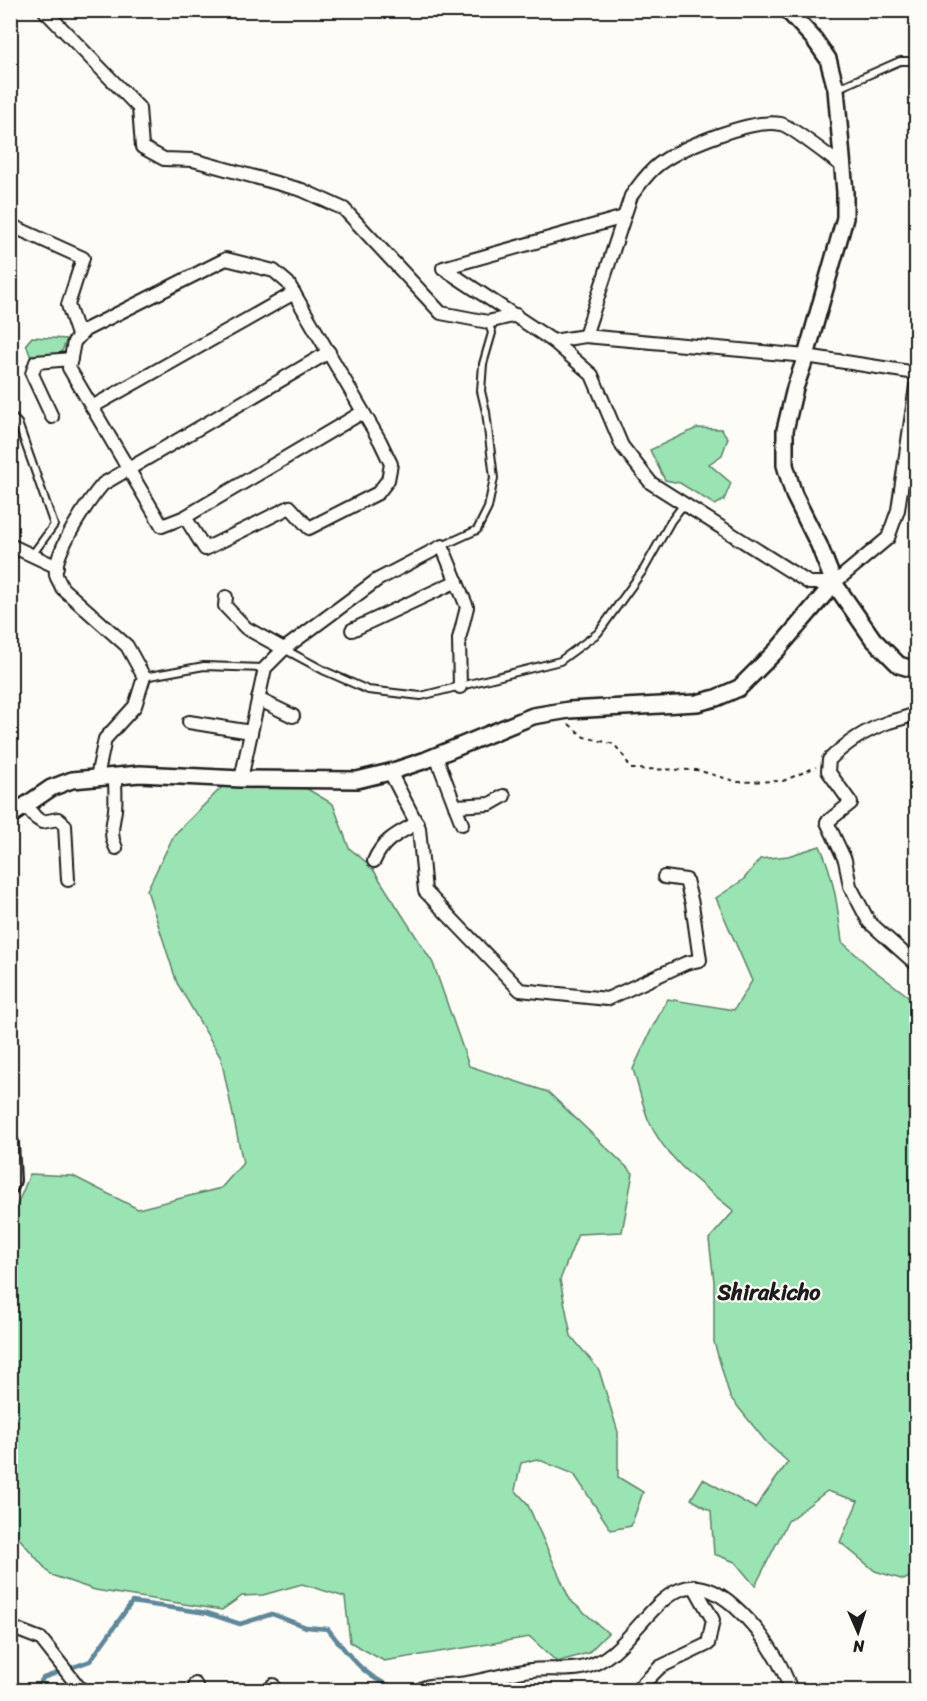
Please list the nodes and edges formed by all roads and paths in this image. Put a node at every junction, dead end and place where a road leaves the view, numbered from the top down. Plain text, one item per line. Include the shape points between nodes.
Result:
1 (44, 10) edge
2 (788, 10) edge
3 (916, 61) edge
4 (836, 89) junction
5 (842, 166) junction
6 (624, 217) junction
7 (11, 229) edge
8 (294, 293) junction
9 (516, 315) junction
10 (488, 322) junction
11 (78, 335) junction
12 (585, 336) junction
13 (553, 341) junction
14 (329, 352) junction
15 (806, 356) junction
16 (71, 359) junction
17 (916, 373) edge
18 (916, 386) edge
19 (92, 407) junction
20 (363, 412) junction
21 (10, 415) edge
22 (52, 417) dead end
23 (129, 468) junction
24 (684, 503) junction
25 (185, 517) junction
26 (10, 545) edge
27 (442, 546) junction
28 (32, 555) junction
29 (57, 567) junction
30 (456, 581) junction
31 (834, 583) junction
32 (226, 597) dead end
33 (352, 630) dead end
34 (284, 649) junction
35 (265, 668) junction
36 (916, 670) edge
37 (144, 677) junction
38 (460, 687) junction
39 (258, 699) junction
40 (566, 711) junction
41 (916, 712) edge
42 (293, 717) dead end
43 (189, 722) dead end
44 (251, 732) junction
45 (436, 756) junction
46 (829, 760) junction
47 (390, 772) junction
48 (115, 776) junction
49 (97, 777) junction
50 (241, 779) junction
51 (504, 796) dead end
52 (25, 805) junction
53 (455, 806) junction
54 (10, 816) edge
55 (417, 823) junction
56 (462, 824) dead end
57 (116, 848) dead end
58 (374, 861) dead end
59 (664, 877) dead end
60 (68, 880) dead end
61 (916, 964) edge
62 (10, 1143) edge
63 (10, 1186) edge
64 (694, 1586) junction
65 (10, 1627) edge
66 (465, 1687) edge
67 (81, 1690) edge
68 (420, 1690) edge
69 (637, 1690) edge
70 (791, 1690) edge

1 - 10 street via 139,108 142,147 164,159 193,160 302,190 344,209 441,313
2 - 4 street via 828,59
3 - 4 lane via 900,61
4 - 5 street
5 - 6 street via 783,124 766,123 719,134 660,163 644,177
5 - 15 street via 844,218
6 - 9 street via 443,268
6 - 12 street
7 - 11 street via 83,258 68,305
8 - 11 street via 274,271 226,259
8 - 14 street
8 - 19 street
9 - 10 street
9 - 13 street
10 - 27 lane via 492,333 483,364 481,391 494,478 488,508 477,530
11 - 16 street
12 - 13 street
12 - 15 street
13 - 24 street via 592,375 622,446 651,483
14 - 20 street
14 - 23 street
15 - 17 street
15 - 31 street via 785,430 785,465 794,495
16 - 19 street via 69,368
16 - 22 street via 36,362 32,374
18 - 31 street via 898,510 888,538
19 - 23 street
20 - 25 street
20 - 25 street via 391,464 388,480 378,493 309,528 290,507 205,549
21 - 28 lane via 18,423 54,525
23 - 25 street via 162,526
23 - 29 street via 93,495 73,528
24 - 31 street via 809,583
24 - 38 lane via 644,569 598,633 560,662
26 - 28 street
27 - 30 street
27 - 34 street via 377,580
28 - 29 street
29 - 37 street via 62,588 127,646
30 - 33 street
30 - 38 street via 467,607 459,639
31 - 36 street via 873,639 899,664
31 - 40 street via 740,688 697,703
32 - 34 street via 225,606 246,628
34 - 35 street
34 - 38 lane via 368,690 421,696
35 - 37 lane via 204,666
35 - 39 street
37 - 49 street via 135,706 105,740
39 - 42 street
39 - 44 street
40 - 45 street via 533,716
40 - 46 path via 570,727 584,737 614,744 631,769 697,770 738,782 783,781
41 - 46 street via 871,730 844,745
43 - 44 street
44 - 50 street
45 - 47 street
45 - 53 street
46 - 61 street via 828,771 850,804 827,822 845,860 850,886 869,922
47 - 50 street via 357,780
47 - 55 street
48 - 49 street
48 - 50 street
48 - 57 street via 111,826
49 - 52 street via 51,788
51 - 53 street via 490,804
52 - 54 street
52 - 60 street via 42,822 58,819 65,825
53 - 56 street
55 - 58 street via 389,838
55 - 59 street via 425,891 520,990 607,999 700,960 686,880
62 - 63 street
64 - 66 street via 683,1587 664,1599 617,1649 584,1668 515,1672
64 - 69 street via 713,1620 708,1644 660,1667
64 - 70 street via 726,1598 744,1614 775,1655
65 - 67 street via 42,1639
66 - 68 street via 426,1686

